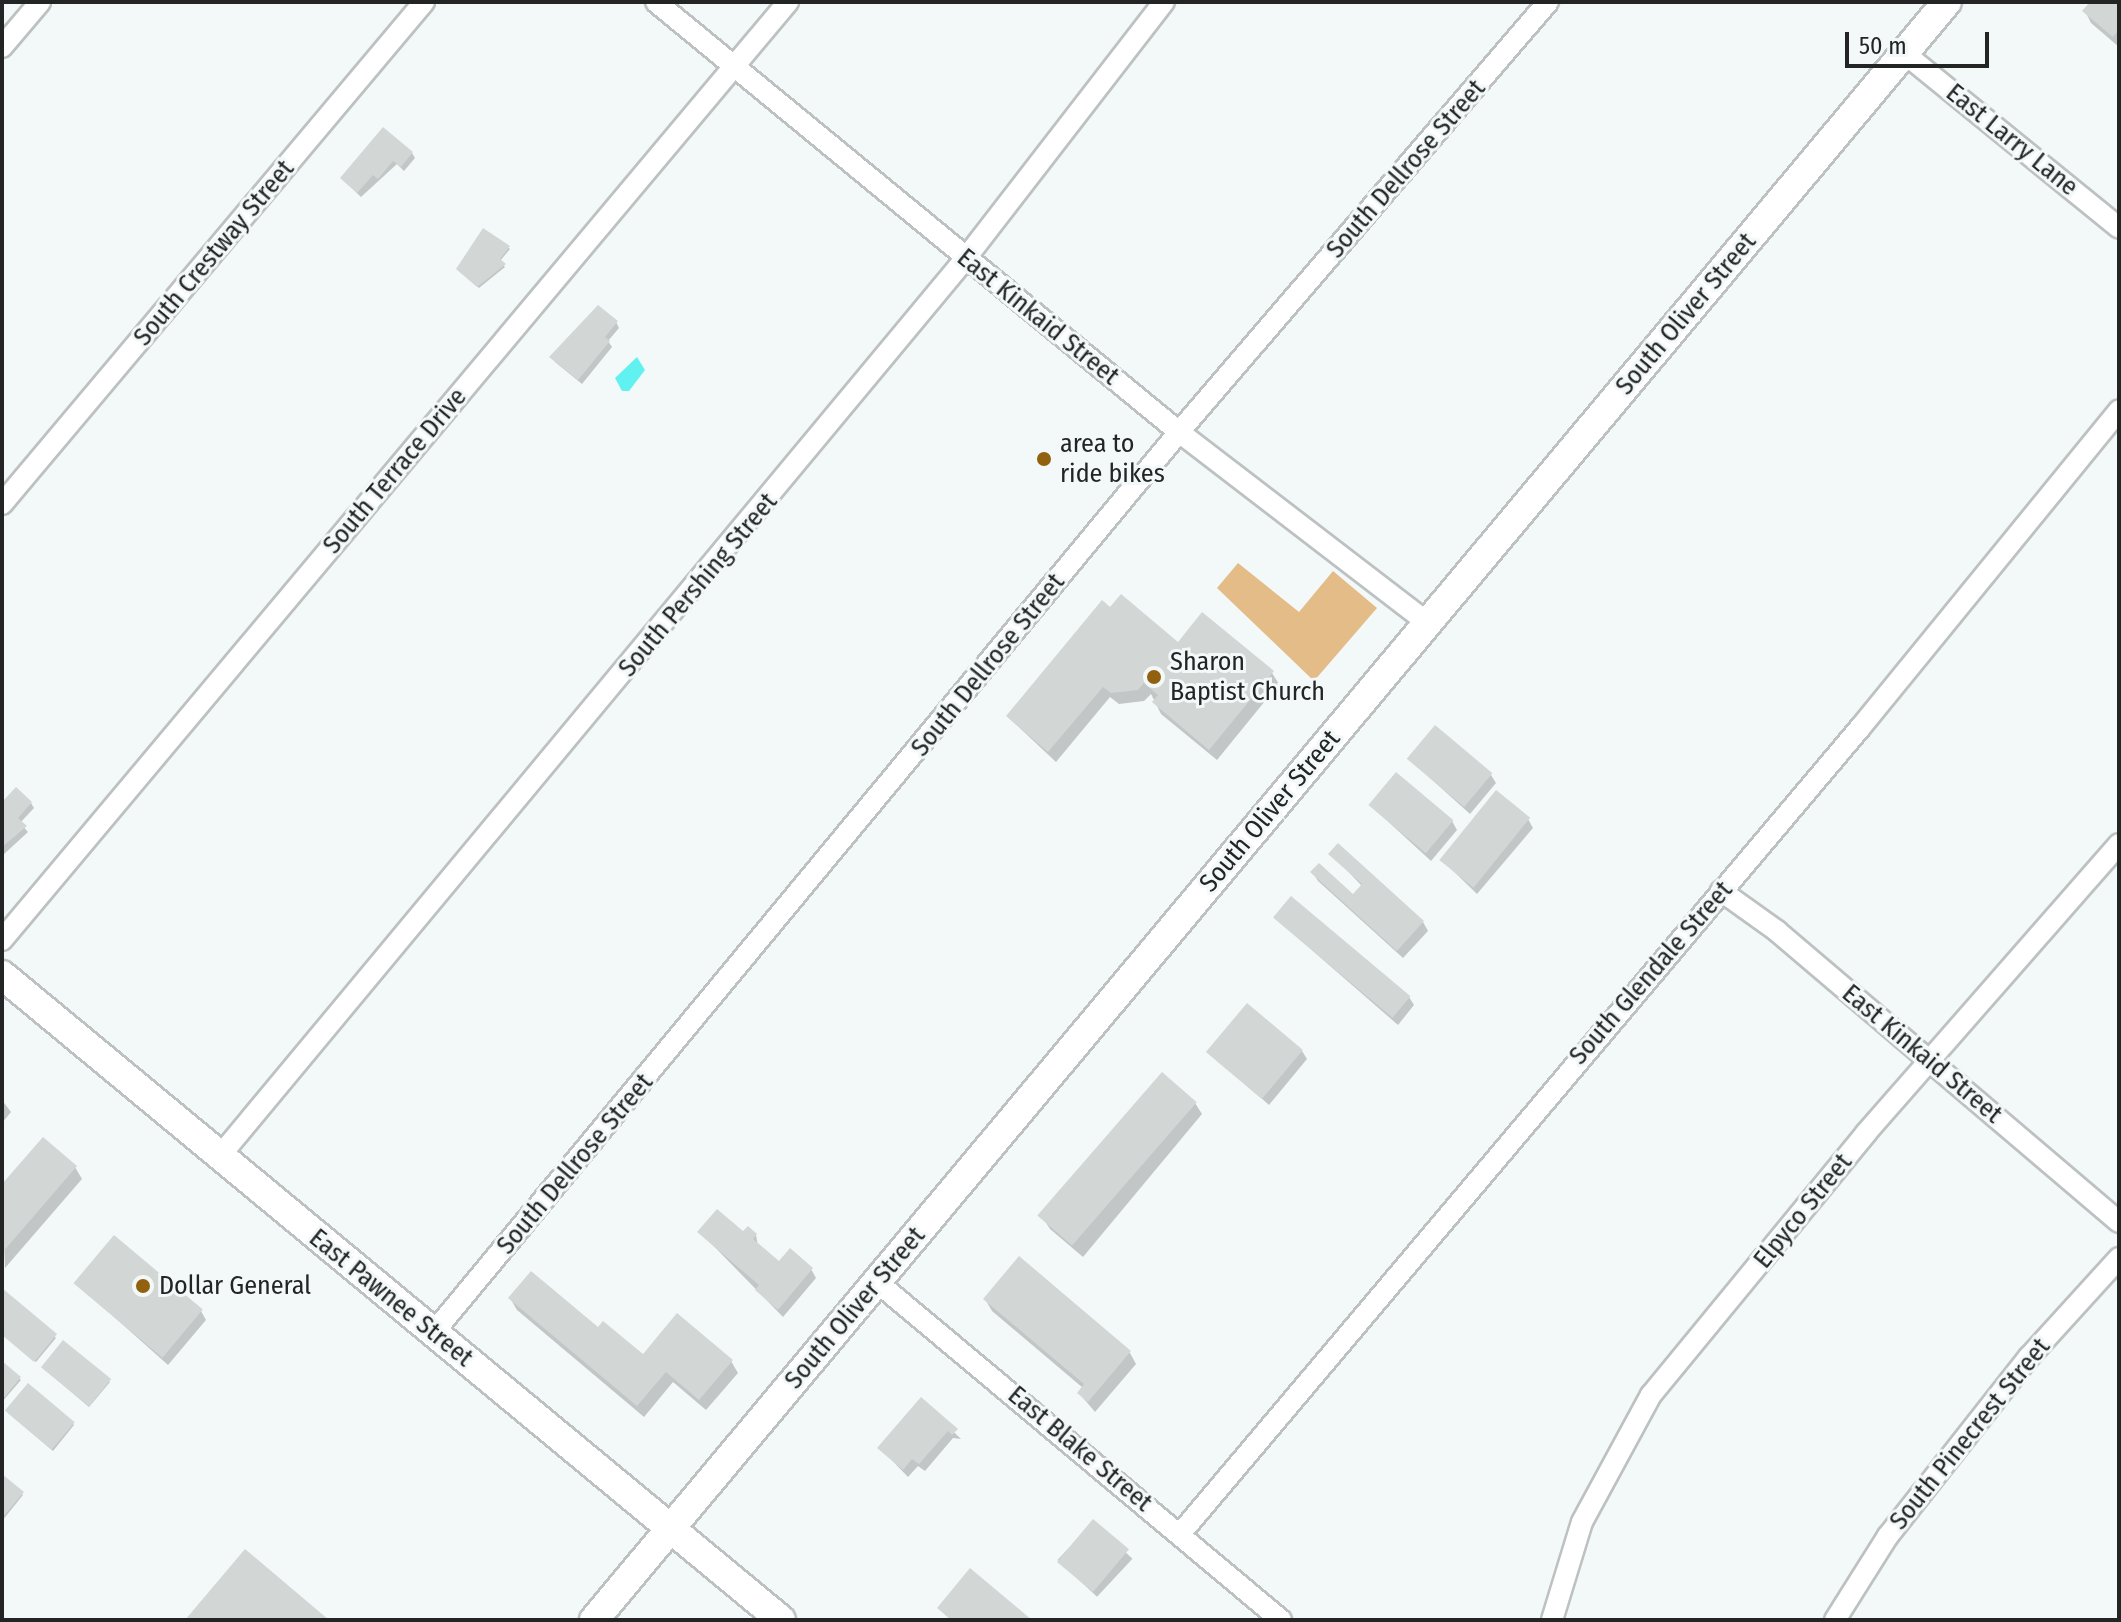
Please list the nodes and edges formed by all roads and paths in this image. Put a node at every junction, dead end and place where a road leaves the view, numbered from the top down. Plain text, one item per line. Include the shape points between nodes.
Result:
1 (40, 2) edge
2 (424, 2) edge
3 (656, 2) edge
4 (788, 2) edge
5 (1164, 2) edge
6 (1548, 2) edge
7 (1947, 2) edge
8 (2, 47) edge
9 (1904, 53) junction
10 (735, 67) junction
11 (2119, 228) edge
12 (966, 258) junction
13 (2119, 410) edge
14 (1179, 432) junction
15 (2, 504) edge
16 (1428, 623) junction
17 (2119, 844) edge
18 (1721, 891) junction
19 (2, 940) edge
20 (2, 975) edge
21 (1930, 1061) junction
22 (219, 1157) junction
23 (2119, 1222) edge
24 (2119, 1258) edge
25 (877, 1282) junction
26 (434, 1332) junction
27 (672, 1527) junction
28 (1180, 1534) junction
29 (594, 1620) edge
30 (781, 1620) edge
31 (1281, 1620) edge
32 (1552, 1620) edge
33 (1835, 1620) edge

1 - 8 street
2 - 15 street, South Crestway Street
3 - 10 street, East Kinkaid Street
4 - 10 street, South Terrace Drive
5 - 12 street, South Pershing Street
6 - 14 street, South Dellrose Street
7 - 9 main road, South Oliver Street
9 - 11 street, East Larry Lane
9 - 16 main road, South Oliver Street
10 - 12 street, East Kinkaid Street
10 - 19 street, South Terrace Drive
12 - 14 street, East Kinkaid Street
12 - 22 street, South Pershing Street
13 - 18 street, South Glendale Street
14 - 16 street, East Kinkaid Street
14 - 26 street, South Dellrose Street
16 - 25 main road, South Oliver Street
17 - 21 street, Elpyco Street
18 - 21 street, East Kinkaid Street via 1777,931
18 - 28 street, South Glendale Street
20 - 22 main road, East Pawnee Street
21 - 23 street, East Kinkaid Street
21 - 32 street, Elpyco Street via 1651,1395 1582,1522
22 - 26 main road, East Pawnee Street
24 - 33 street, South Pinecrest Street via 2029,1357 1888,1536
25 - 27 main road, South Oliver Street
25 - 28 street, East Blake Street
26 - 27 main road, East Pawnee Street
27 - 29 main road, South Oliver Street
27 - 30 main road, East Pawnee Street
28 - 31 street, East Blake Street

